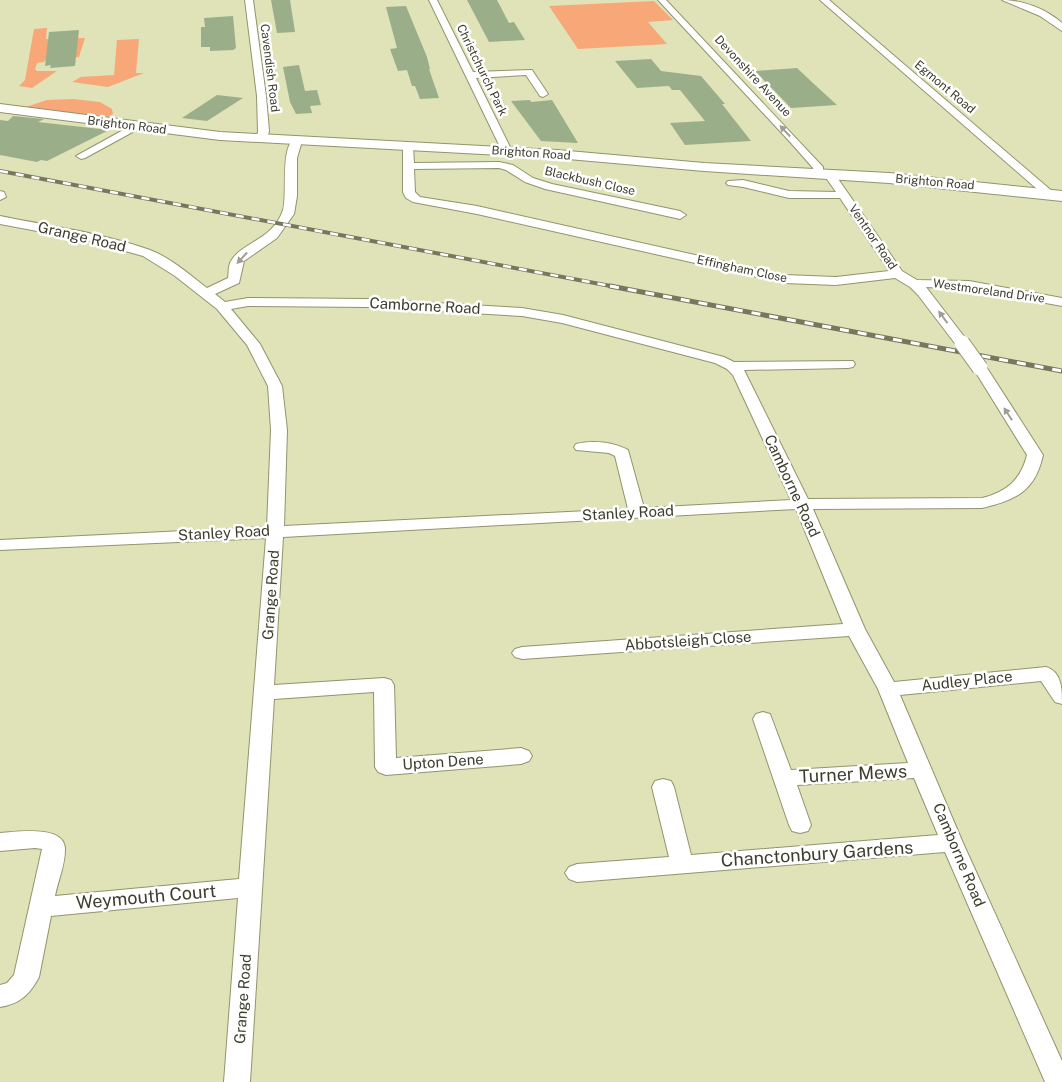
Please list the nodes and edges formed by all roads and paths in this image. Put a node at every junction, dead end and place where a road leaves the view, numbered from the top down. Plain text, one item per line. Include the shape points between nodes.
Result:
1 (249, 0) edge
2 (433, 0) edge
3 (662, 0) edge
4 (824, 0) edge
5 (1006, 0) edge
6 (1062, 28) edge
7 (471, 75) junction
8 (551, 87) dead end
9 (0, 108) edge
10 (136, 126) junction
11 (262, 139) junction
12 (297, 141) junction
13 (408, 147) junction
14 (507, 151) junction
15 (81, 156) dead end
16 (408, 166) junction
17 (825, 174) junction
18 (732, 183) dead end
19 (844, 195) junction
20 (1055, 195) edge
21 (680, 215) dead end
22 (0, 220) edge
23 (898, 274) junction
24 (919, 288) junction
25 (206, 293) junction
26 (1062, 302) edge
27 (222, 306) junction
28 (848, 364) dead end
29 (732, 366) junction
30 (582, 446) dead end
31 (802, 504) junction
32 (637, 512) junction
33 (275, 531) junction
34 (0, 545) edge
35 (855, 630) junction
36 (522, 653) dead end
37 (1054, 673) edge
38 (888, 689) junction
39 (264, 693) junction
40 (1062, 697) edge
41 (763, 719) dead end
42 (521, 756) dead end
43 (923, 770) junction
44 (784, 778) junction
45 (663, 787) dead end
46 (800, 825) dead end
47 (0, 842) edge
48 (952, 844) junction
49 (682, 864) junction
50 (577, 873) dead end
51 (252, 887) junction
52 (41, 907) junction
53 (0, 996) edge
54 (237, 1082) edge
55 (1058, 1082) edge

1 - 11 street, Cavendish Road via 262,94 265,131
2 - 7 street, Christchurch Park
17 -> 3 street, Devonshire Avenue
4 - 20 street, Egmont Road
5 - 6 street via 1034,9 1055,20
7 - 8 street via 534,70 541,91
7 - 14 street, Christchurch Park
9 - 10 main road, Brighton Road
10 - 11 main road, Brighton Road
10 - 15 street
11 - 12 main road, Brighton Road
12 - 13 main road, Brighton Road
12 -> 25 street via 293,150 292,204 284,221 268,240 238,261 234,280
13 - 14 main road, Brighton Road
13 - 16 street
14 - 17 main road, Brighton Road
16 - 21 street, Blackbush Close via 504,166 549,187
16 - 23 street, Effingham Close via 408,192 416,200 585,238 791,280 836,281
17 - 19 street, Ventnor Road
17 - 20 main road, Brighton Road
18 - 19 street via 783,194
19 - 23 street, Ventnor Road
22 - 25 street, Grange Road via 138,250 180,273
23 - 24 street, Ventnor Road
24 - 26 street, Westmoreland Drive via 932,282 959,284
31 -> 24 street, Stanley Road, bridge via 982,503 1009,494 1028,476 1035,455 980,368
25 - 27 street, Grange Road
27 - 29 street, Camborne Road via 248,302 367,303 542,315
27 - 33 street, Grange Road via 253,344 274,386 279,430
28 - 29 street
29 - 31 street, Camborne Road
30 - 32 street via 612,448 622,453
31 - 32 street, Stanley Road
31 - 35 street, Camborne Road
32 - 33 street, Stanley Road
33 - 34 street, Stanley Road
33 - 39 street, Grange Road
35 - 36 street, Abbotsleigh Close
35 - 38 street, Camborne Road
37 - 38 street, Audley Place
37 - 40 street, Audley Place
38 - 43 street, Camborne Road
39 - 42 street, Upton Dene via 384,685 386,766
39 - 51 street, Grange Road
41 - 44 street, Turner Mews
43 - 44 street, Turner Mews
43 - 48 street, Camborne Road
44 - 46 street, Turner Mews
45 - 49 street
47 - 52 street via 42,839 52,844 54,848
48 - 49 street, Chanctonbury Gardens
48 - 55 street, Camborne Road
49 - 50 street, Chanctonbury Gardens
51 - 52 street, Weymouth Court
51 - 54 street, Grange Road
52 - 53 street via 26,977 19,989

